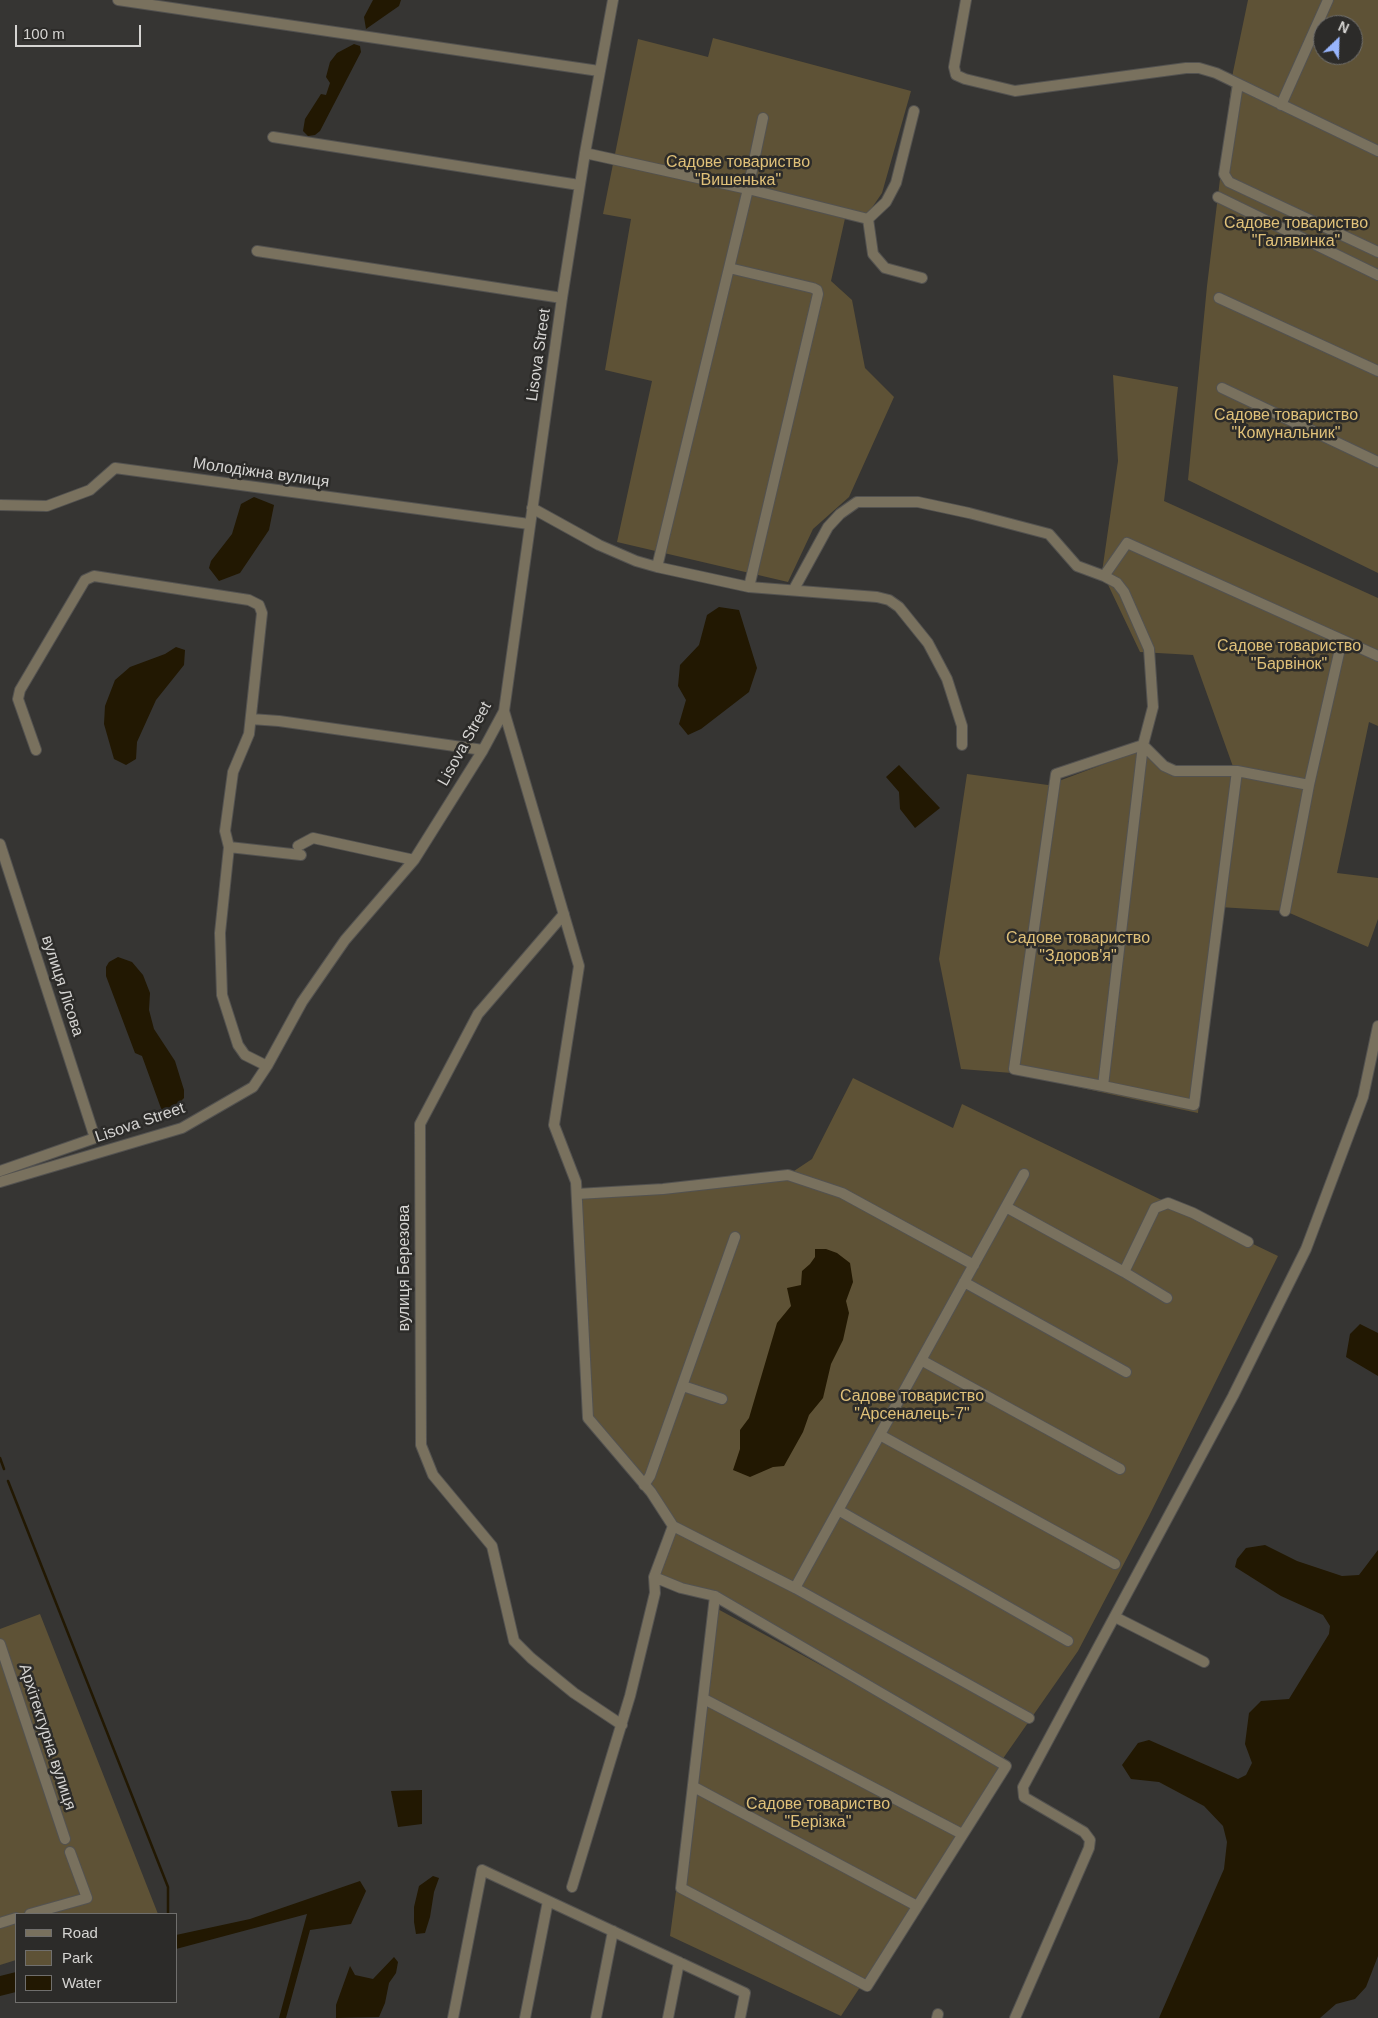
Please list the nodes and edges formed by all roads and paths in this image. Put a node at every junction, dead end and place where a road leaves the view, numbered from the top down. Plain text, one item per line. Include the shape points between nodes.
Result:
1 (118, 0) edge
2 (613, 0) edge
3 (966, 0) edge
4 (1328, 0) edge
5 (599, 72) junction
6 (1238, 84) junction
7 (1281, 106) junction
8 (914, 110) dead end
9 (763, 118) dead end
10 (273, 137) dead end
11 (1378, 151) edge
12 (585, 153) junction
13 (579, 185) junction
14 (748, 189) junction
15 (1218, 197) dead end
16 (868, 219) junction
17 (257, 250) dead end
18 (1378, 252) edge
19 (730, 268) junction
20 (1378, 275) edge
21 (922, 278) dead end
22 (562, 298) junction
23 (1219, 298) dead end
24 (1378, 371) edge
25 (1222, 388) dead end
26 (1378, 462) edge
27 (0, 505) edge
28 (532, 508) junction
29 (529, 524) junction
30 (657, 567) junction
31 (1104, 576) junction
32 (749, 587) junction
33 (794, 589) junction
34 (1342, 640) junction
35 (1378, 656) edge
36 (504, 711) junction
37 (251, 718) junction
38 (962, 745) dead end
39 (1143, 745) junction
40 (36, 750) dead end
41 (482, 750) junction
42 (1237, 771) junction
43 (1309, 785) junction
44 (0, 844) edge
45 (229, 847) junction
46 (414, 860) junction
47 (1285, 911) dead end
48 (564, 914) junction
49 (1378, 1026) edge
50 (267, 1066) junction
51 (1103, 1086) junction
52 (0, 1170) edge
53 (1024, 1174) dead end
54 (0, 1182) edge
55 (576, 1194) junction
56 (1006, 1207) junction
57 (735, 1237) dead end
58 (1248, 1242) dead end
59 (974, 1265) junction
60 (1124, 1272) junction
61 (964, 1282) junction
62 (1167, 1298) dead end
63 (921, 1360) junction
64 (1126, 1372) dead end
65 (683, 1386) junction
66 (722, 1400) dead end
67 (880, 1435) junction
68 (1120, 1469) dead end
69 (644, 1484) junction
70 (838, 1510) junction
71 (673, 1526) junction
72 (1115, 1564) dead end
73 (654, 1577) junction
74 (795, 1588) junction
75 (715, 1596) junction
76 (1115, 1617) junction
77 (1068, 1641) dead end
78 (0, 1644) edge
79 (1204, 1662) dead end
80 (704, 1699) junction
81 (1029, 1718) dead end
82 (622, 1725) junction
83 (694, 1788) junction
84 (962, 1834) junction
85 (65, 1839) dead end
86 (70, 1852) dead end
87 (572, 1887) dead end
88 (548, 1901) junction
89 (917, 1906) junction
90 (34, 1913) edge
91 (15, 1918) edge
92 (0, 1922) edge
93 (613, 1931) junction
94 (679, 1962) junction
95 (452, 2018) edge
96 (525, 2018) edge
97 (596, 2018) edge
98 (668, 2018) edge
99 (740, 2018) edge
100 (1014, 2018) edge

1 - 5 street
2 - 5 street, Lisova Street
3 - 6 street via 954,67 956,75 965,79 1015,91 1199,68
4 - 7 street
5 - 12 street, Lisova Street
6 - 7 street
6 - 18 street via 1224,174 1230,182
7 - 11 street
8 - 16 street via 896,183 886,202
9 - 14 street
10 - 13 street
12 - 13 street, Lisova Street
12 - 14 street
13 - 22 street, Lisova Street
14 - 16 street
14 - 19 street
15 - 20 street
16 - 21 street via 873,254 885,268
17 - 22 street
19 - 30 street
19 - 32 street via 813,288 818,294
22 - 28 street, Lisova Street
23 - 24 street
25 - 26 street
27 - 29 street, Молодіжна вулиця via 48,506 90,490 114,468
28 - 29 street, Lisova Street
28 - 30 street via 599,545
29 - 36 street, Lisova Street
30 - 32 street
31 - 33 street via 1077,566 1049,534 918,502 857,502 828,528
31 - 34 street via 1127,543
31 - 39 street via 1117,583 1124,592 1149,649 1153,707
32 - 33 street
33 - 38 street via 877,597 899,607 928,643 947,679 962,726
34 - 35 street
34 - 43 street
36 - 41 street, Lisova Street
36 - 48 street
37 - 40 street via 262,612 259,605 249,600 94,576 85,580 20,690 18,698
37 - 41 street
37 - 45 street via 249,734 233,772 225,831
39 - 42 street via 1164,766 1175,771
39 - 51 street
39 - 51 street via 1056,774 1014,1069
41 - 46 street, Lisova Street
42 - 43 street
42 - 51 street via 1194,1105
43 - 47 street
44 - 52 street, вулиця Лісова via 95,1138
45 - 46 street via 300,851 313,838
45 - 50 street via 220,933 222,995 238,1044 245,1055
46 - 50 street, Lisova Street via 345,940 302,1002
48 - 55 street via 579,966 554,1125 576,1182
48 - 82 street, вулиця Березова via 478,1014 420,1124 421,1446 433,1475 492,1546 514,1641 574,1693
49 - 76 street via 1363,1097 1306,1249 1233,1396
50 - 54 street, Lisova Street via 253,1087 182,1128
53 - 56 street
55 - 59 street via 788,1175 842,1193
55 - 69 street via 588,1418
56 - 59 street
56 - 60 street
57 - 65 street
58 - 60 street via 1168,1203 1155,1208
59 - 61 street
60 - 62 street
61 - 63 street
61 - 64 street
63 - 67 street
63 - 68 street
65 - 66 street
65 - 69 street via 650,1476
67 - 70 street
67 - 72 street
69 - 71 street
70 - 74 street
70 - 77 street
71 - 73 street
71 - 74 street
73 - 75 street
73 - 82 street via 656,1593
74 - 81 street
75 - 80 street
75 - 84 street via 1006,1766
76 - 79 street
76 - 100 street via 1023,1788 1024,1797 1084,1832 1090,1840
78 - 85 street, Архітектурна вулиця
80 - 83 street
80 - 84 street
82 - 87 street
83 - 89 street
83 - 89 street via 681,1888 867,1986
84 - 89 street
86 - 90 street via 87,1898
88 - 93 street
88 - 95 street via 482,1870
88 - 96 street
91 - 92 street
93 - 94 street
93 - 97 street
94 - 98 street
94 - 99 street via 745,1993

